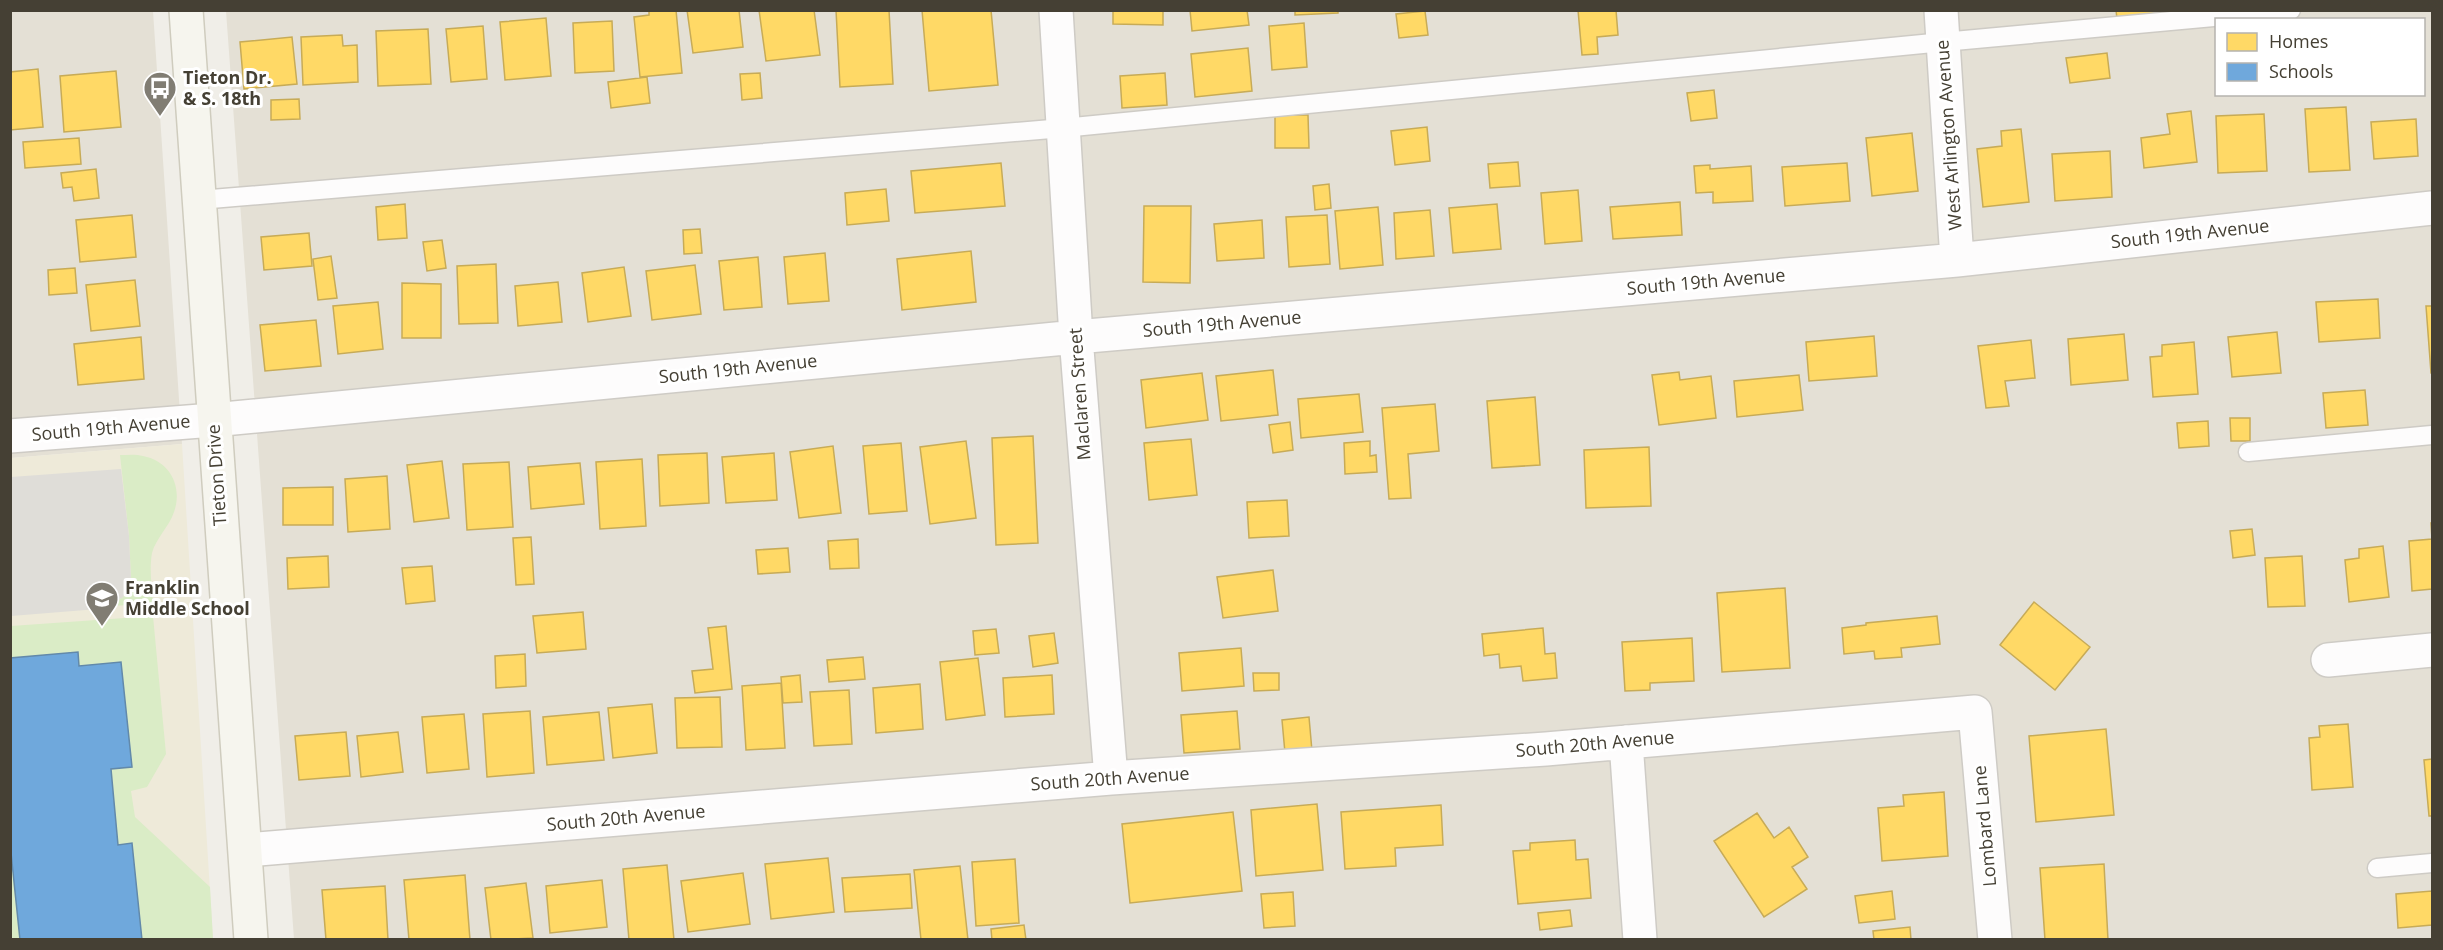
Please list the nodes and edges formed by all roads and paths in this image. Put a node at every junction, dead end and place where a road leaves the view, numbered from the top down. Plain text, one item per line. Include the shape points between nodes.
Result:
1 (186, 10) edge
2 (1056, 10) edge
3 (2291, 10) edge
4 (1942, 26) edge
5 (1063, 128) junction
6 (199, 200) junction
7 (2433, 208) edge
8 (1957, 260) junction
9 (1076, 337) junction
10 (213, 420) junction
11 (2433, 435) edge
12 (10, 436) edge
13 (2248, 452) dead end
14 (2433, 650) edge
15 (2328, 660) dead end
16 (1975, 712) joint
17 (1626, 742) junction
18 (1111, 778) junction
19 (246, 850) junction
20 (2433, 863) edge
21 (2378, 868) dead end
22 (251, 939) edge
23 (1640, 939) edge
24 (1995, 939) edge

1 - 6 main road, Tieton Drive
2 - 5 street, Maclaren Street
3 - 4 lane
4 - 5 lane
4 - 8 street, West Arlington Avenue
5 - 6 lane
5 - 9 street, Maclaren Street
6 - 10 main road, Tieton Drive
7 - 8 street, South 19th Avenue
8 - 9 street, South 19th Avenue
9 - 10 street, South 19th Avenue
9 - 18 street, Maclaren Street
10 - 12 street, South 19th Avenue
10 - 19 main road, Tieton Drive
11 - 13 lane
14 - 15 street
16 - 17 street, South 20th Avenue
16 - 24 street, Lombard Lane
17 - 18 street, South 20th Avenue
17 - 23 street
18 - 19 street, South 20th Avenue
19 - 22 main road, Tieton Drive
20 - 21 lane

